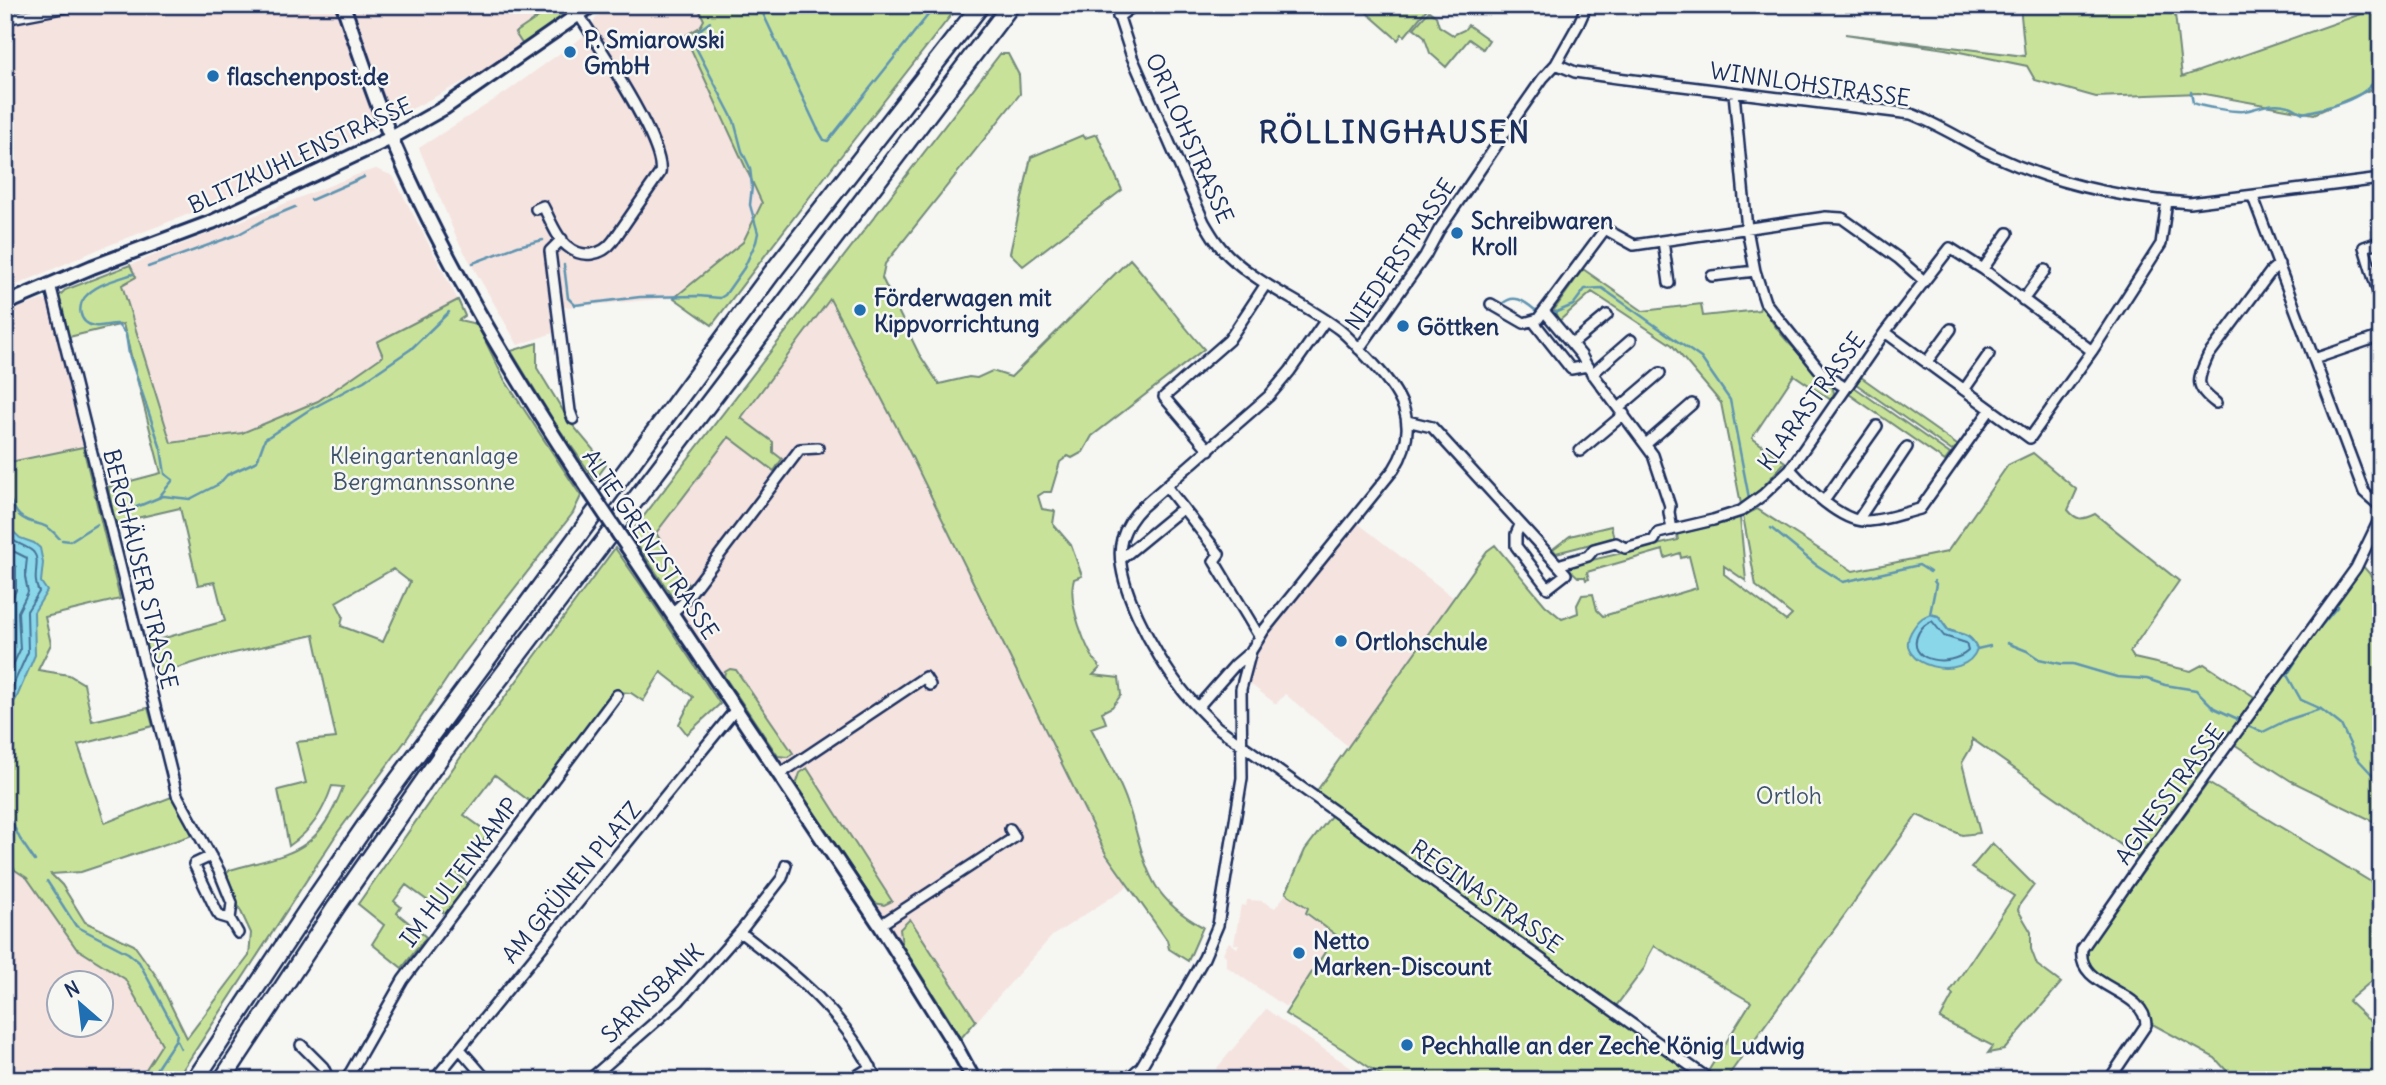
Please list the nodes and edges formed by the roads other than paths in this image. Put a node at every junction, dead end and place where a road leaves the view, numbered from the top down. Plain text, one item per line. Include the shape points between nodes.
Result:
1 (78, 5) edge
2 (343, 5) edge
3 (592, 5) edge
4 (981, 5) edge
5 (1010, 5) edge
6 (1115, 5) edge
7 (1135, 5) edge
8 (1587, 5) edge
9 (579, 15) junction
10 (1118, 17) junction
11 (5, 19) edge
12 (1556, 64) junction
13 (1734, 93) junction
14 (391, 138) junction
15 (2381, 179) edge
16 (2253, 197) junction
17 (2167, 201) junction
18 (536, 209) dead end
19 (1747, 229) junction
20 (2008, 233) dead end
21 (562, 239) junction
22 (1663, 241) junction
23 (2381, 241) edge
24 (2279, 264) junction
25 (1983, 269) junction
26 (2045, 270) dead end
27 (1755, 271) junction
28 (1712, 276) dead end
29 (1924, 281) junction
30 (1669, 283) dead end
31 (50, 284) junction
32 (1266, 284) junction
33 (2378, 288) edge
34 (2023, 300) junction
35 (2381, 302) edge
36 (5, 304) edge
37 (1491, 304) dead end
38 (1544, 311) junction
39 (1607, 315) dead end
40 (1325, 321) junction
41 (1533, 321) junction
42 (1951, 330) dead end
43 (1885, 332) junction
44 (2381, 336) edge
45 (1631, 340) dead end
46 (1572, 344) junction
47 (1359, 349) junction
48 (2092, 351) junction
49 (1989, 355) dead end
50 (2314, 359) junction
51 (1926, 362) junction
52 (1590, 370) junction
53 (1660, 373) dead end
54 (1846, 388) junction
55 (1964, 390) junction
56 (2216, 403) dead end
57 (1692, 404) dead end
58 (1990, 410) junction
59 (1622, 411) junction
60 (573, 419) dead end
61 (1407, 421) junction
62 (1877, 426) dead end
63 (1646, 444) junction
64 (1907, 447) dead end
65 (818, 448) dead end
66 (1209, 450) junction
67 (1580, 451) dead end
68 (1790, 469) junction
69 (1166, 486) junction
70 (1825, 500) junction
71 (2381, 507) edge
72 (1182, 508) junction
73 (2381, 516) edge
74 (1858, 520) junction
75 (1520, 525) junction
76 (1672, 530) junction
77 (1121, 559) junction
78 (1558, 565) junction
79 (673, 612) junction
80 (1259, 636) junction
81 (1251, 650) junction
82 (930, 685) dead end
83 (617, 695) dead end
84 (1198, 707) junction
85 (736, 709) junction
86 (1242, 743) junction
87 (780, 774) junction
88 (1010, 829) dead end
89 (211, 856) junction
90 (786, 865) dead end
91 (230, 919) junction
92 (880, 925) junction
93 (740, 932) junction
94 (238, 933) dead end
95 (301, 1045) dead end
96 (460, 1049) junction
97 (871, 1067) junction
98 (195, 1080) edge
99 (222, 1080) edge
100 (329, 1080) edge
101 (346, 1080) edge
102 (434, 1080) edge
103 (486, 1080) edge
104 (589, 1080) edge
105 (850, 1080) edge
106 (877, 1080) edge
107 (974, 1080) edge
108 (1126, 1080) edge
109 (1710, 1080) edge
110 (2109, 1080) edge

1 - 11 street
2 - 14 street, ALTE GRENZSTRASSE
3 - 9 street, BLITZKUHLENSTRASSE
4 - 98 highway via 771,274 386,796
5 - 99 highway via 444,752
6 - 10 street, ORTLOHSTRASSE
7 - 10 street
8 - 12 street, NIEDERSTRASSE
9 - 14 street, BLITZKUHLENSTRASSE via 444,108
9 - 21 street via 622,81 662,165 609,247 588,254 568,247
10 - 32 street, ORTLOHSTRASSE via 1204,222 1229,256
12 - 13 street, WINNLOHSTRASSE via 1582,73
12 - 47 street, NIEDERSTRASSE
13 - 17 street, WINNLOHSTRASSE via 1911,114 2051,179
13 - 19 street
14 - 31 street, BLITZKUHLENSTRASSE via 212,222
14 - 79 street, ALTE GRENZSTRASSE, bridge via 477,313 527,397
15 - 16 street, WINNLOHSTRASSE
16 - 17 street, WINNLOHSTRASSE
16 - 24 street
17 - 48 street via 2161,244
18 - 21 street via 543,206
19 - 22 street
19 - 27 street
19 - 29 street via 1842,218
20 - 25 street
21 - 60 street via 550,251
22 - 30 street
22 - 38 street via 1634,245 1605,229
23 - 33 street via 2364,247
24 - 50 street
24 - 56 street via 2208,356 2198,379 2202,393
25 - 29 street, KLARASTRASSE via 1950,248
25 - 34 street, KLARASTRASSE
26 - 34 street
27 - 28 street
27 - 54 street via 1765,302 1822,373
29 - 43 street, KLARASTRASSE
31 - 36 street, BLITZKUHLENSTRASSE
31 - 89 street, BERGHÄUSER STRASSE via 177,795
32 - 40 street, ORTLOHSTRASSE
32 - 66 street via 1229,340 1164,397
33 - 35 street
34 - 48 street, KLARASTRASSE
37 - 41 street via 1524,323
38 - 41 street
38 - 46 street
39 - 46 street
40 - 47 street, ORTLOHSTRASSE
40 - 66 street via 1269,396
41 - 52 street via 1571,369
42 - 51 street
43 - 51 street
43 - 54 street, KLARASTRASSE
44 - 50 street
45 - 52 street
46 - 52 street
47 - 61 street, ORTLOHSTRASSE via 1399,395
48 - 58 street via 2030,438
49 - 55 street
50 - 71 street via 2364,492
51 - 55 street
52 - 59 street
53 - 59 street
54 - 68 street, KLARASTRASSE
55 - 58 street
57 - 63 street
58 - 74 street via 1920,509 1868,522
59 - 63 street
59 - 67 street
61 - 75 street via 1432,427
61 - 80 street via 1408,438 1394,468
62 - 70 street
63 - 76 street via 1670,506
64 - 74 street
65 - 79 street via 800,449
66 - 69 street
68 - 70 street
68 - 76 street, KLARASTRASSE via 1741,511
69 - 72 street
69 - 77 street via 1134,515 1122,540
70 - 74 street
72 - 77 street
72 - 80 street via 1219,554 1214,561
73 - 110 street, AGNESSTRASSE via 2356,568 2082,949 2083,965 2146,1017 2146,1024
75 - 78 street
75 - 78 street via 1516,546 1548,588 1566,573
76 - 78 street, KLARASTRASSE via 1625,548 1616,543 1594,549 1588,556
77 - 84 street, REGINASTRASSE via 1139,619 1179,687
79 - 85 street, ALTE GRENZSTRASSE
80 - 81 street
81 - 84 street
81 - 86 street via 1241,689
82 - 87 street via 925,677
83 - 101 street, IM HULTENKAMP via 403,980
84 - 86 street, REGINASTRASSE
85 - 87 street, ALTE GRENZSTRASSE
85 - 96 street, AM GRÜNEN PLATZ
86 - 108 street via 1242,778 1218,925 1141,1067
86 - 109 street, REGINASTRASSE
87 - 92 street, ALTE GRENZSTRASSE
88 - 92 street via 1015,837
89 - 91 street, BERGHÄUSER STRASSE via 232,903
89 - 91 street, BERGHÄUSER STRASSE via 194,864 217,912
90 - 93 street, SARNSBANK via 782,878
91 - 94 street, BERGHÄUSER STRASSE
92 - 107 street, ALTE GRENZSTRASSE
93 - 97 street via 816,994 841,1020
93 - 104 street, SARNSBANK via 679,1001
95 - 100 street
96 - 102 street, AM GRÜNEN PLATZ
96 - 103 street
97 - 105 street
97 - 106 street

